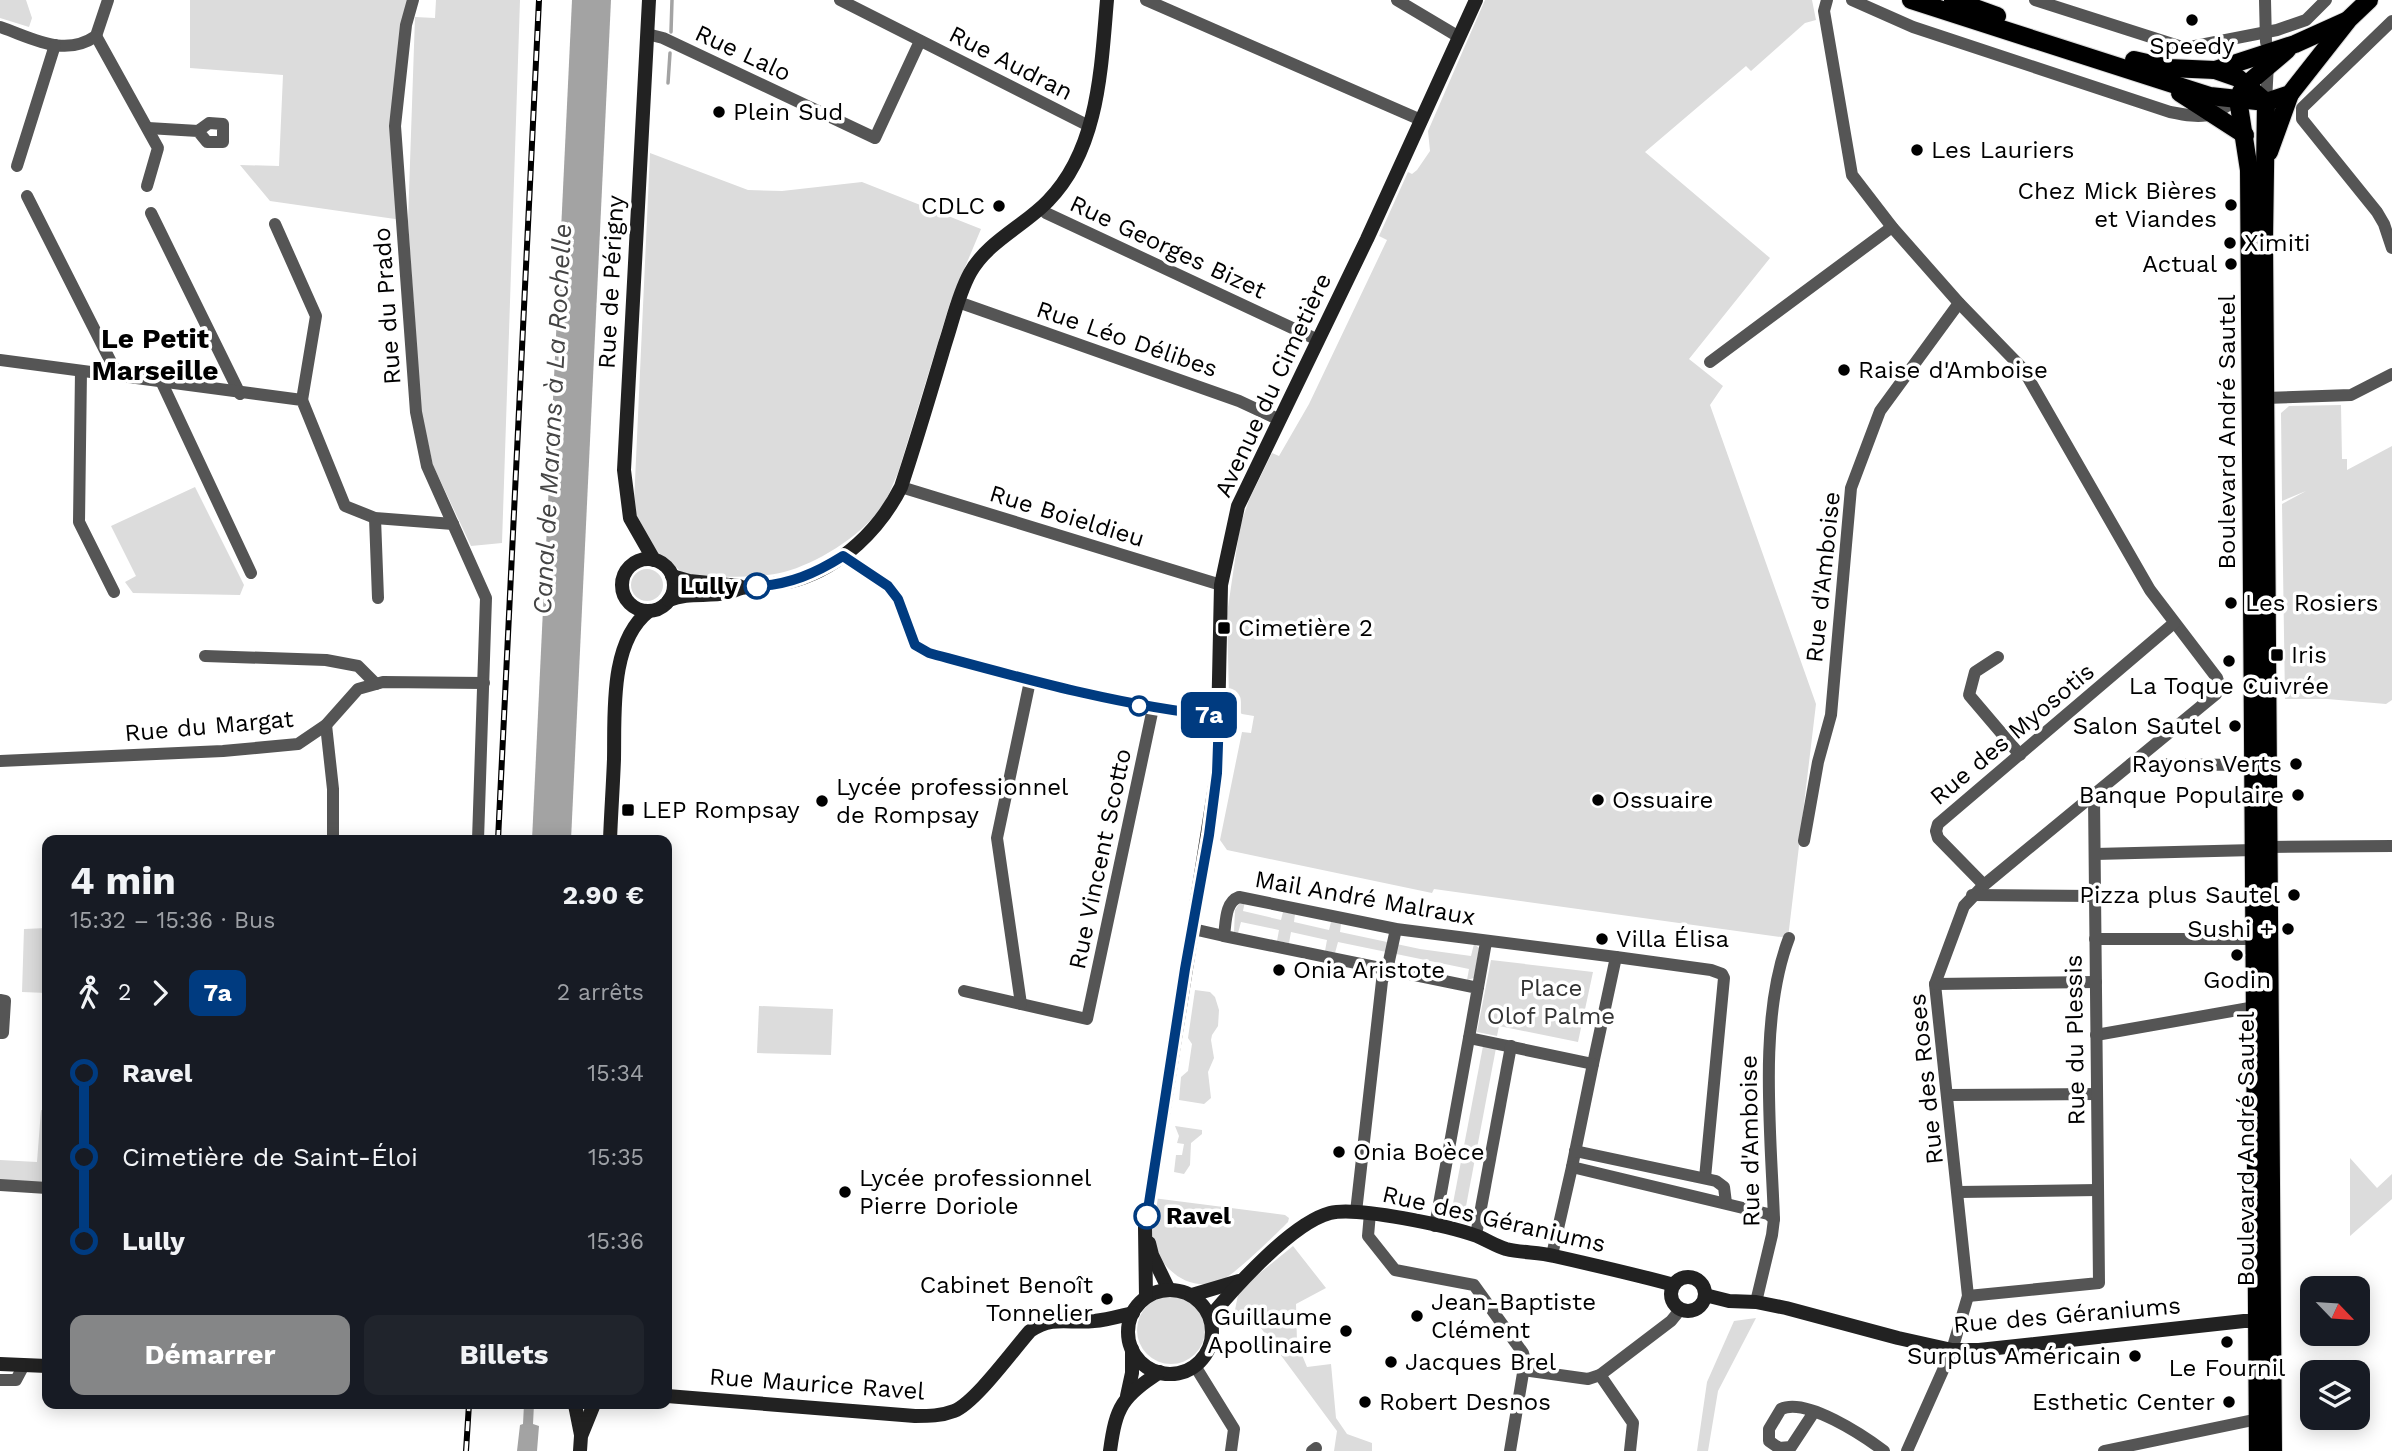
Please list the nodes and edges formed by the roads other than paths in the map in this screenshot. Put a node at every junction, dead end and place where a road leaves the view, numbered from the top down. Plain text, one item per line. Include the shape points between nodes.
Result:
1 (107, 0) edge
2 (413, 0) edge
3 (649, 0) edge
4 (840, 0) edge
5 (1107, 0) edge
6 (1146, 0) edge
7 (1397, 0) edge
8 (1476, 0) edge
9 (1827, 0) edge
10 (1852, 0) edge
11 (1911, 0) edge
12 (1953, 0) edge
13 (2037, 0) edge
14 (2264, 0) edge
15 (2326, 0) edge
16 (2369, 0) edge
17 (2349, 19) junction
18 (2392, 21) edge
19 (0, 26) edge
20 (648, 34) junction
21 (96, 36) junction
22 (1460, 37) junction
23 (920, 41) junction
24 (55, 45) junction
25 (2267, 50) junction
26 (2215, 70) junction
27 (2163, 82) junction
28 (2243, 91) junction
29 (2290, 94) junction
30 (2266, 102) junction
31 (2214, 115) junction
32 (1421, 121) junction
33 (1089, 125) junction
34 (148, 128) junction
35 (198, 131) dead end
36 (2245, 135) junction
37 (2264, 165) junction
38 (17, 166) dead end
39 (147, 186) dead end
40 (27, 196) dead end
41 (1041, 207) junction
42 (151, 212) dead end
43 (275, 224) dead end
44 (1892, 227) junction
45 (2391, 239) edge
46 (958, 302) junction
47 (1959, 303) junction
48 (1318, 340) junction
49 (0, 360) edge
50 (1710, 362) dead end
51 (81, 371) junction
52 (2392, 374) edge
53 (118, 376) junction
54 (162, 383) junction
55 (240, 394) junction
56 (2265, 398) junction
57 (302, 400) junction
58 (1280, 420) junction
59 (901, 487) junction
60 (375, 518) junction
61 (453, 524) junction
62 (843, 556) junction
63 (654, 560) junction
64 (251, 573) dead end
65 (673, 576) junction
66 (1221, 585) junction
67 (744, 587) junction
68 (114, 592) dead end
69 (378, 598) dead end
70 (669, 600) junction
71 (649, 611) junction
72 (2174, 623) junction
73 (205, 656) dead end
74 (1997, 657) dead end
75 (1030, 681) junction
76 (484, 683) junction
77 (376, 684) junction
78 (1153, 708) junction
79 (1219, 716) junction
80 (326, 725) junction
81 (2020, 755) junction
82 (0, 761) edge
83 (2131, 764) junction
84 (2253, 765) junction
85 (2094, 796) junction
86 (333, 835) edge
87 (478, 835) edge
88 (610, 835) edge
89 (1804, 841) dead end
90 (2392, 846) edge
91 (2261, 849) junction
92 (2095, 854) junction
93 (1984, 885) junction
94 (1972, 895) junction
95 (2095, 896) junction
96 (1193, 929) junction
97 (1395, 929) junction
98 (1224, 936) junction
99 (1789, 938) dead end
100 (2095, 939) junction
101 (2255, 939) junction
102 (1486, 942) junction
103 (1616, 957) junction
104 (1387, 970) junction
105 (2096, 982) junction
106 (1936, 984) junction
107 (1478, 988) junction
108 (964, 991) dead end
109 (0, 1000) edge
110 (1021, 1004) junction
111 (2255, 1007) junction
112 (0, 1032) edge
113 (2096, 1035) junction
114 (1469, 1038) junction
115 (1511, 1046) junction
116 (1593, 1064) junction
117 (2097, 1094) junction
118 (1948, 1096) junction
119 (1575, 1151) junction
120 (1572, 1167) junction
121 (1705, 1178) junction
122 (0, 1185) edge
123 (42, 1188) edge
124 (2098, 1190) junction
125 (1959, 1192) junction
126 (1726, 1203) junction
127 (1363, 1213) junction
128 (1774, 1219) junction
129 (1434, 1226) junction
130 (1145, 1228) junction
131 (1476, 1236) junction
132 (1552, 1255) junction
133 (1241, 1280) junction
134 (1674, 1284) junction
135 (1169, 1290) junction
136 (1706, 1295) junction
137 (1192, 1296) junction
138 (1968, 1296) junction
139 (1146, 1297) junction
140 (1756, 1303) junction
141 (1680, 1310) junction
142 (1133, 1313) junction
143 (1210, 1317) junction
144 (2264, 1321) junction
145 (1093, 1322) junction
146 (1130, 1341) junction
147 (1952, 1350) junction
148 (0, 1364) edge
149 (24, 1365) junction
150 (42, 1366) edge
151 (1195, 1366) junction
152 (1523, 1370) junction
153 (1160, 1372) junction
154 (1600, 1375) junction
155 (0, 1380) edge
156 (672, 1396) edge
157 (1127, 1396) junction
158 (575, 1409) edge
159 (591, 1409) edge
160 (1814, 1412) dead end
161 (2258, 1419) junction
162 (581, 1436) junction
163 (580, 1451) edge
164 (1110, 1451) edge
165 (1231, 1451) edge
166 (1510, 1451) edge
167 (1630, 1451) edge
168 (1884, 1451) edge
169 (1907, 1451) edge
170 (2104, 1451) edge
171 (2258, 1451) edge
172 (2273, 1451) edge

1 - 21 street
2 - 61 street, Rue du Prado via 394,126 415,412 427,466
3 - 20 street, Rue de Périgny
4 - 23 street, Rue Audran
5 - 33 street via 1101,69
6 - 32 street
7 - 22 street
8 - 22 street, Avenue du Cimetière
9 - 44 street via 1824,11 1852,175
10 - 31 street via 1913,27 2170,112
11 - 27 main road
12 - 26 main road via 2148,65
13 - 25 street via 2185,48
14 - 25 street
15 - 25 street
16 - 17 main road
17 - 25 main road via 2295,44
17 - 29 main road
18 - 45 street via 2302,108 2302,119 2377,212
19 - 24 street
20 - 23 street, Rue Lalo via 875,138
20 - 63 street, Rue de Périgny via 624,470 630,518
21 - 24 street via 71,47
21 - 34 street
22 - 32 street, Avenue du Cimetière
23 - 33 street, Rue Audran
24 - 38 street
25 - 26 main road
25 - 28 main road
25 - 30 street
26 - 28 main road via 2238,78
27 - 28 main road via 2210,96
27 - 31 main road
28 - 30 main road
28 - 31 street
28 - 36 main road, Boulevard André Sautel
29 - 30 main road
29 - 37 main road
30 - 37 main road, Boulevard André Sautel
31 - 36 main road
32 - 48 street, Avenue du Cimetière
33 - 41 street via 1073,168
34 - 35 street
34 - 39 street via 158,148
36 - 84 main road, Boulevard André Sautel via 2249,170
37 - 56 main road, Boulevard André Sautel
40 - 53 street
41 - 46 street via 982,257
41 - 48 street, Rue Georges Bizet
42 - 55 street
43 - 57 street via 316,316
44 - 47 street
44 - 50 street
46 - 58 street, Rue Léo Délibes via 1239,401
46 - 59 street
47 - 72 street via 2023,369 2128,555
47 - 89 street, Rue d'Amboise via 1880,411 1851,488 1831,715
48 - 58 street, Avenue du Cimetière
49 - 51 street
51 - 53 street
51 - 68 street via 79,522
52 - 56 street via 2351,396
53 - 54 street
54 - 55 street
54 - 64 street
55 - 57 street
56 - 91 main road, Boulevard André Sautel
57 - 60 street via 345,506
58 - 66 street, Avenue du Cimetière via 1238,506
59 - 62 street via 883,518
59 - 66 street, Rue Boieldieu
60 - 61 street
60 - 69 street
61 - 76 street, Rue du Prado via 486,598
62 - 67 street via 795,580
62 - 75 street via 888,586 898,599 915,645
63 - 65 street
63 - 71 street via 629,566 621,584 629,603
65 - 67 street
65 - 70 street
66 - 79 street, Avenue du Cimetière
67 - 70 street
70 - 71 street
71 - 88 street via 627,638 614,691
72 - 81 street, Rue des Myosotis
72 - 83 street, Rue des Roses via 2220,687
73 - 77 street via 326,660 358,666
74 - 81 street via 1975,672 1969,695
75 - 78 street
75 - 110 street via 997,838
76 - 77 street, Rue du Margat
76 - 87 street
77 - 80 street, Rue du Margat via 358,688
78 - 79 street
78 - 110 street, Rue Vincent Scotto via 1087,1019
79 - 96 street, Avenue du Cimetière via 1217,773
80 - 82 street, Rue du Margat via 298,744
80 - 86 street
81 - 93 street, Rue des Myosotis via 1938,824 1936,831
83 - 84 street
83 - 85 street, Rue des Roses
84 - 91 main road, Boulevard André Sautel
85 - 92 street, Rue du Plessis
85 - 93 street, Rue des Roses
90 - 91 street
91 - 92 street
91 - 101 main road, Boulevard André Sautel
91 - 144 main road, Boulevard André Sautel
92 - 95 street, Rue du Plessis
93 - 94 street, Rue des Roses
94 - 95 street
94 - 106 street, Rue des Roses
95 - 100 street, Rue du Plessis
96 - 98 street
96 - 130 street, Avenue du Cimetière
97 - 98 street, Mail André Malraux via 1239,897 1229,904
97 - 102 street, Mail André Malraux
97 - 104 street
98 - 104 street
99 - 128 street, Rue d'Amboise via 1781,960 1769,1048
100 - 101 street
100 - 105 street, Rue du Plessis
101 - 111 main road, Boulevard André Sautel
102 - 103 street
102 - 107 street
103 - 116 street
103 - 121 street via 1711,970 1724,978
104 - 107 street
104 - 127 street via 1382,981
105 - 106 street
105 - 113 street, Rue du Plessis
106 - 118 street, Rue des Roses
107 - 114 street
108 - 110 street
109 - 112 street via 5,1000
111 - 113 street
111 - 144 main road, Boulevard André Sautel
113 - 117 street, Rue du Plessis
114 - 115 street
114 - 129 street
115 - 116 street
115 - 131 street
116 - 119 street
117 - 118 street
117 - 124 street, Rue du Plessis
118 - 125 street, Rue des Roses
119 - 120 street
119 - 121 street
120 - 126 street
120 - 132 street
121 - 126 street via 1724,1187
122 - 123 street
124 - 125 street
124 - 138 street, Rue du Plessis via 2099,1283
125 - 138 street, Rue des Roses
126 - 128 street
127 - 129 street, Rue des Géraniums
127 - 133 street, Rue des Géraniums via 1328,1214 1307,1223
127 - 152 street via 1368,1236 1395,1270 1474,1285 1523,1353
128 - 140 street, Rue d'Amboise
129 - 131 street, Rue des Géraniums
130 - 135 street, Avenue du Cimetière
130 - 139 street, Avenue du Cimetière
131 - 132 street, Rue des Géraniums via 1507,1249
132 - 134 street, Rue des Géraniums
133 - 137 street, Rue des Géraniums
133 - 143 street, Rue des Géraniums
134 - 136 street via 1694,1278 1703,1284
134 - 141 street via 1672,1301
135 - 137 street
135 - 139 street
136 - 140 street, Rue des Géraniums
136 - 141 street via 1697,1309
137 - 143 street
138 - 147 street, Rue des Roses
139 - 142 street
140 - 147 street, Rue des Géraniums
141 - 154 street
142 - 145 street, Rue Maurice Ravel
142 - 146 street
143 - 151 street via 1210,1346
144 - 147 street, Rue des Géraniums
144 - 161 main road, Boulevard André Sautel
144 - 172 main road, Boulevard André Sautel
145 - 146 street, Rue Maurice Ravel
145 - 156 street, Rue Maurice Ravel via 1042,1323 971,1398 957,1410 937,1416
146 - 153 street via 1138,1359
146 - 157 street via 1132,1373
147 - 169 street, Rue des Roses
148 - 149 street
149 - 150 street
149 - 155 street via 16,1380
151 - 153 street via 1182,1372
151 - 165 street via 1234,1429
152 - 154 street via 1588,1379
152 - 166 street
153 - 157 street
154 - 167 street via 1633,1423
157 - 164 street via 1117,1413
158 - 162 street
159 - 162 street
160 - 168 street via 1860,1432
161 - 170 street
161 - 171 main road, Boulevard André Sautel
162 - 163 street

